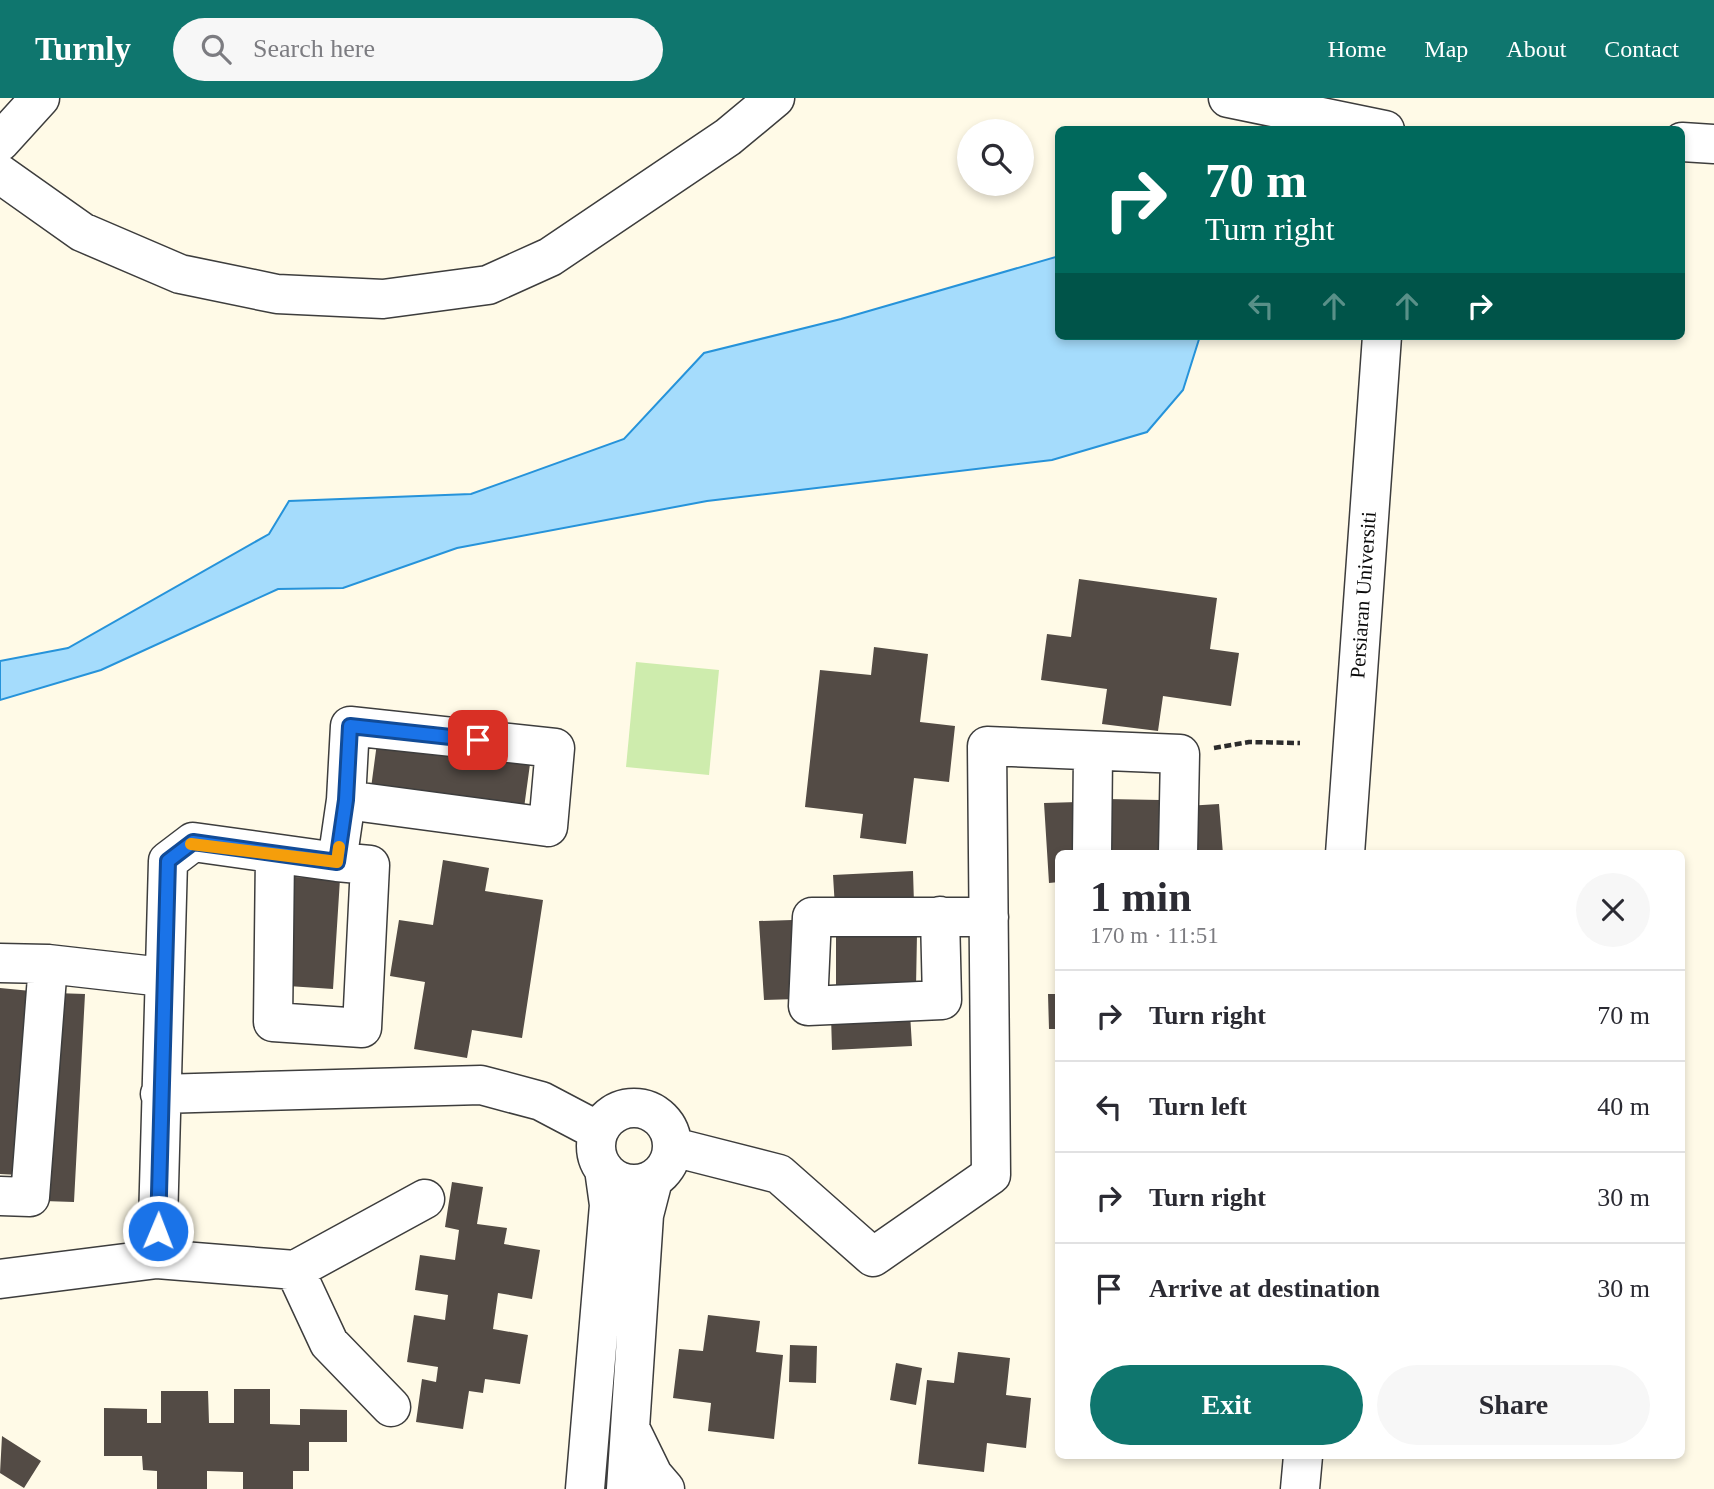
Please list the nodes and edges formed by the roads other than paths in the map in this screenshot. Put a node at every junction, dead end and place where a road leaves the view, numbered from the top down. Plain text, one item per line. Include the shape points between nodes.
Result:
1 (40, 98) edge
2 (775, 98) edge
3 (1228, 98) edge
4 (1313, 122) edge
5 (1349, 126) edge
6 (0, 142) edge
7 (1685, 142) edge
8 (1714, 144) edge
9 (0, 174) edge
10 (1382, 340) edge
11 (1093, 752) junction
12 (346, 800) junction
13 (1092, 850) edge
14 (1178, 850) edge
15 (1345, 850) edge
16 (275, 854) junction
17 (337, 862) junction
18 (940, 916) dead end
19 (989, 917) junction
20 (0, 963) edge
21 (48, 964) junction
22 (163, 977) junction
23 (160, 1094) junction
24 (598, 1131) junction
25 (673, 1147) junction
26 (604, 1169) junction
27 (653, 1180) junction
28 (0, 1196) edge
29 (425, 1199) dead end
30 (157, 1259) junction
31 (295, 1270) junction
32 (0, 1279) edge
33 (391, 1407) dead end
34 (629, 1426) junction
35 (1303, 1459) edge
36 (586, 1471) edge
37 (569, 1489) edge
38 (626, 1489) edge
39 (665, 1489) edge
40 (1300, 1489) edge

1 - 6 street
2 - 9 street via 728,137 550,257 488,285 383,299 277,294 180,274 82,232
3 - 4 street
4 - 5 street
7 - 8 street
10 - 15 street, Persiaran Universiti
11 - 13 street
11 - 14 street via 1180,754
11 - 19 street via 987,746
12 - 12 street via 548,827 555,748 350,726
12 - 17 street
16 - 17 street
16 - 17 street via 273,1021 362,1028 370,865
16 - 22 street via 193,842 168,861
18 - 19 street
19 - 25 street via 991,1175 873,1257 779,1174
20 - 21 street
21 - 22 street
21 - 28 street via 30,1197
22 - 23 street
23 - 24 street via 481,1084 541,1101
23 - 30 street
24 - 25 street via 615,1112 642,1107 664,1121
24 - 26 street via 596,1144
25 - 27 street via 663,1172
26 - 27 street via 627,1184
26 - 36 street via 609,1205
27 - 34 street via 644,1215
29 - 31 street
30 - 31 street
30 - 32 street
31 - 33 street via 329,1343
34 - 38 street
34 - 39 street
35 - 40 street
36 - 37 street

